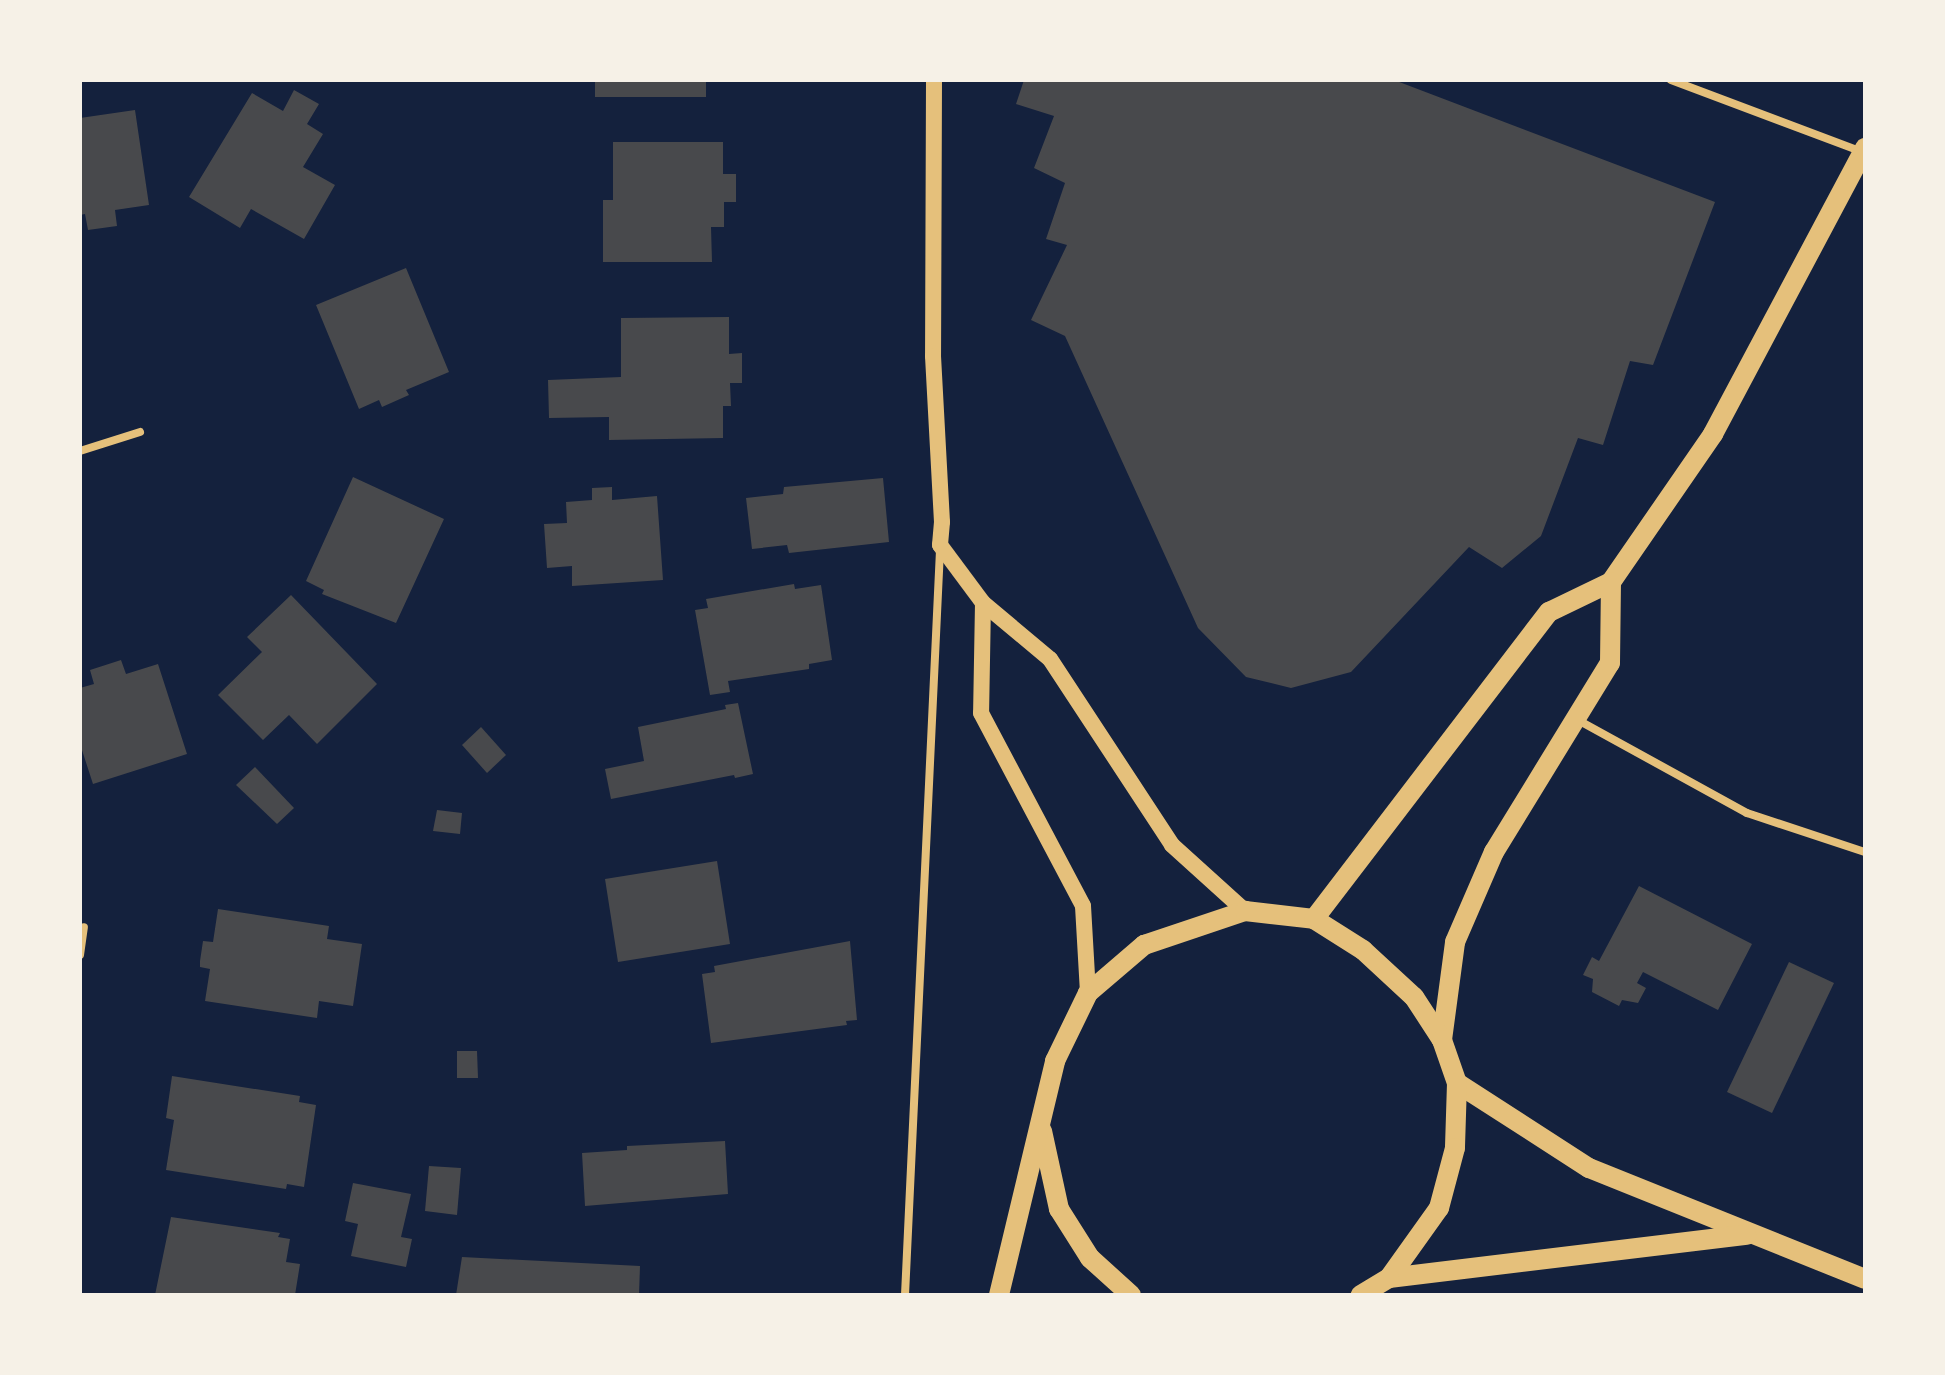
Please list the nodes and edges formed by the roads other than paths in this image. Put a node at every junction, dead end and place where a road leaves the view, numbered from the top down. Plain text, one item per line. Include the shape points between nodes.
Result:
1 (934, 80) edge
2 (1671, 80) edge
3 (1864, 150) edge
4 (140, 432) dead end
5 (80, 451) edge
6 (940, 545) junction
7 (1611, 582) junction
8 (983, 603) junction
9 (1575, 719) junction
10 (1865, 852) edge
11 (1245, 911) junction
12 (1314, 919) junction
13 (84, 927) dead end
14 (80, 955) edge
15 (1088, 993) junction
16 (1442, 1040) junction
17 (1457, 1083) junction
18 (1042, 1127) junction
19 (1748, 1234) junction
20 (1389, 1278) junction
21 (1865, 1279) edge
22 (905, 1295) edge
23 (999, 1295) edge
24 (1131, 1295) edge
25 (1361, 1295) edge

1 - 6 main road via 933,356
2 - 3 street
3 - 7 main road via 1713,434
4 - 5 street
6 - 8 main road
6 - 22 street
7 - 9 main road via 1610,663
7 - 12 main road via 1549,612
8 - 11 main road via 1050,659 1172,845
8 - 15 main road via 981,713 1083,906
9 - 10 street via 1747,813
9 - 16 main road via 1498,843 1455,942
11 - 12 main road
11 - 15 main road via 1144,945
12 - 16 main road via 1363,950 1404,987
13 - 14 street
15 - 18 main road via 1055,1061
16 - 17 main road
17 - 19 main road via 1589,1168
17 - 20 main road via 1455,1148 1439,1208
18 - 23 main road
18 - 24 main road via 1059,1209 1090,1258
19 - 20 main road
19 - 21 main road
20 - 25 main road

